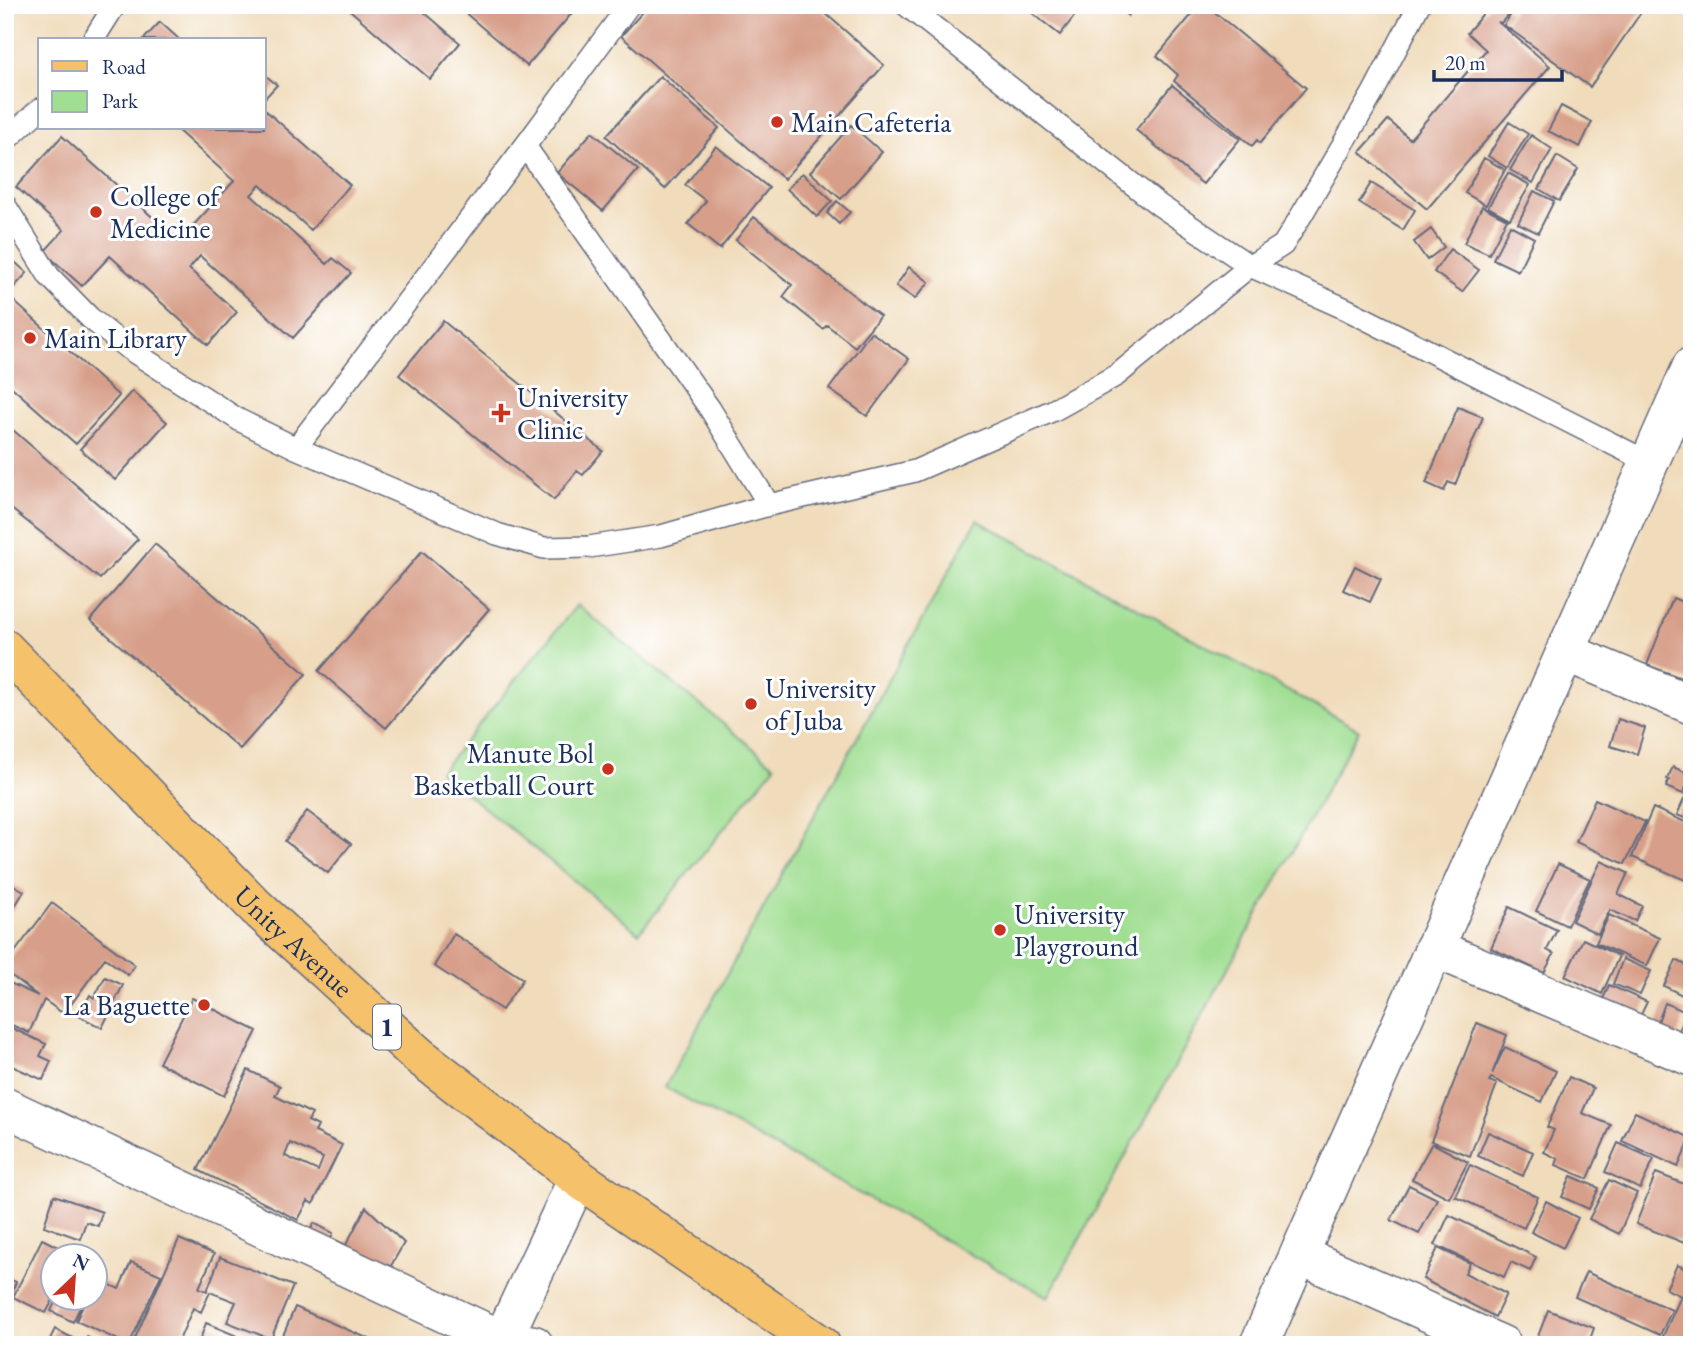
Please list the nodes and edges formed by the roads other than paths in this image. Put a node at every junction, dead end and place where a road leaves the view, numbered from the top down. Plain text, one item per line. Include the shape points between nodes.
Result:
1 (115, 5) edge
2 (629, 5) edge
3 (906, 5) edge
4 (1419, 5) edge
5 (94, 38) edge
6 (38, 111) edge
7 (5, 141) edge
8 (525, 146) junction
9 (5, 205) edge
10 (1250, 266) junction
11 (1692, 366) edge
12 (296, 448) junction
13 (1650, 463) junction
14 (769, 505) junction
15 (5, 649) edge
16 (1565, 652) junction
17 (1692, 705) edge
18 (1434, 948) junction
19 (1692, 1057) edge
20 (5, 1107) edge
21 (578, 1178) junction
22 (1299, 1255) junction
23 (512, 1343) edge
24 (821, 1345) edge
25 (1259, 1345) edge
26 (1502, 1345) edge

1 - 5 lane
2 - 8 lane
3 - 10 lane via 1159,205
4 - 10 lane via 1283,245
6 - 7 lane
8 - 12 lane
8 - 14 lane via 710,409
9 - 12 lane via 49,276 90,318 126,347 239,420
10 - 13 lane via 1346,309
10 - 14 lane via 1117,375 1054,410 915,471
11 - 13 street
12 - 14 lane via 497,534 544,548 589,547 661,536
13 - 16 street
15 - 21 main road, Unity Avenue / 1 via 256,907 418,1055
16 - 17 street
16 - 18 street
18 - 19 street
18 - 22 street
20 - 23 street
21 - 23 street
21 - 24 main road, Unity Avenue / 1
22 - 25 street
22 - 26 street

